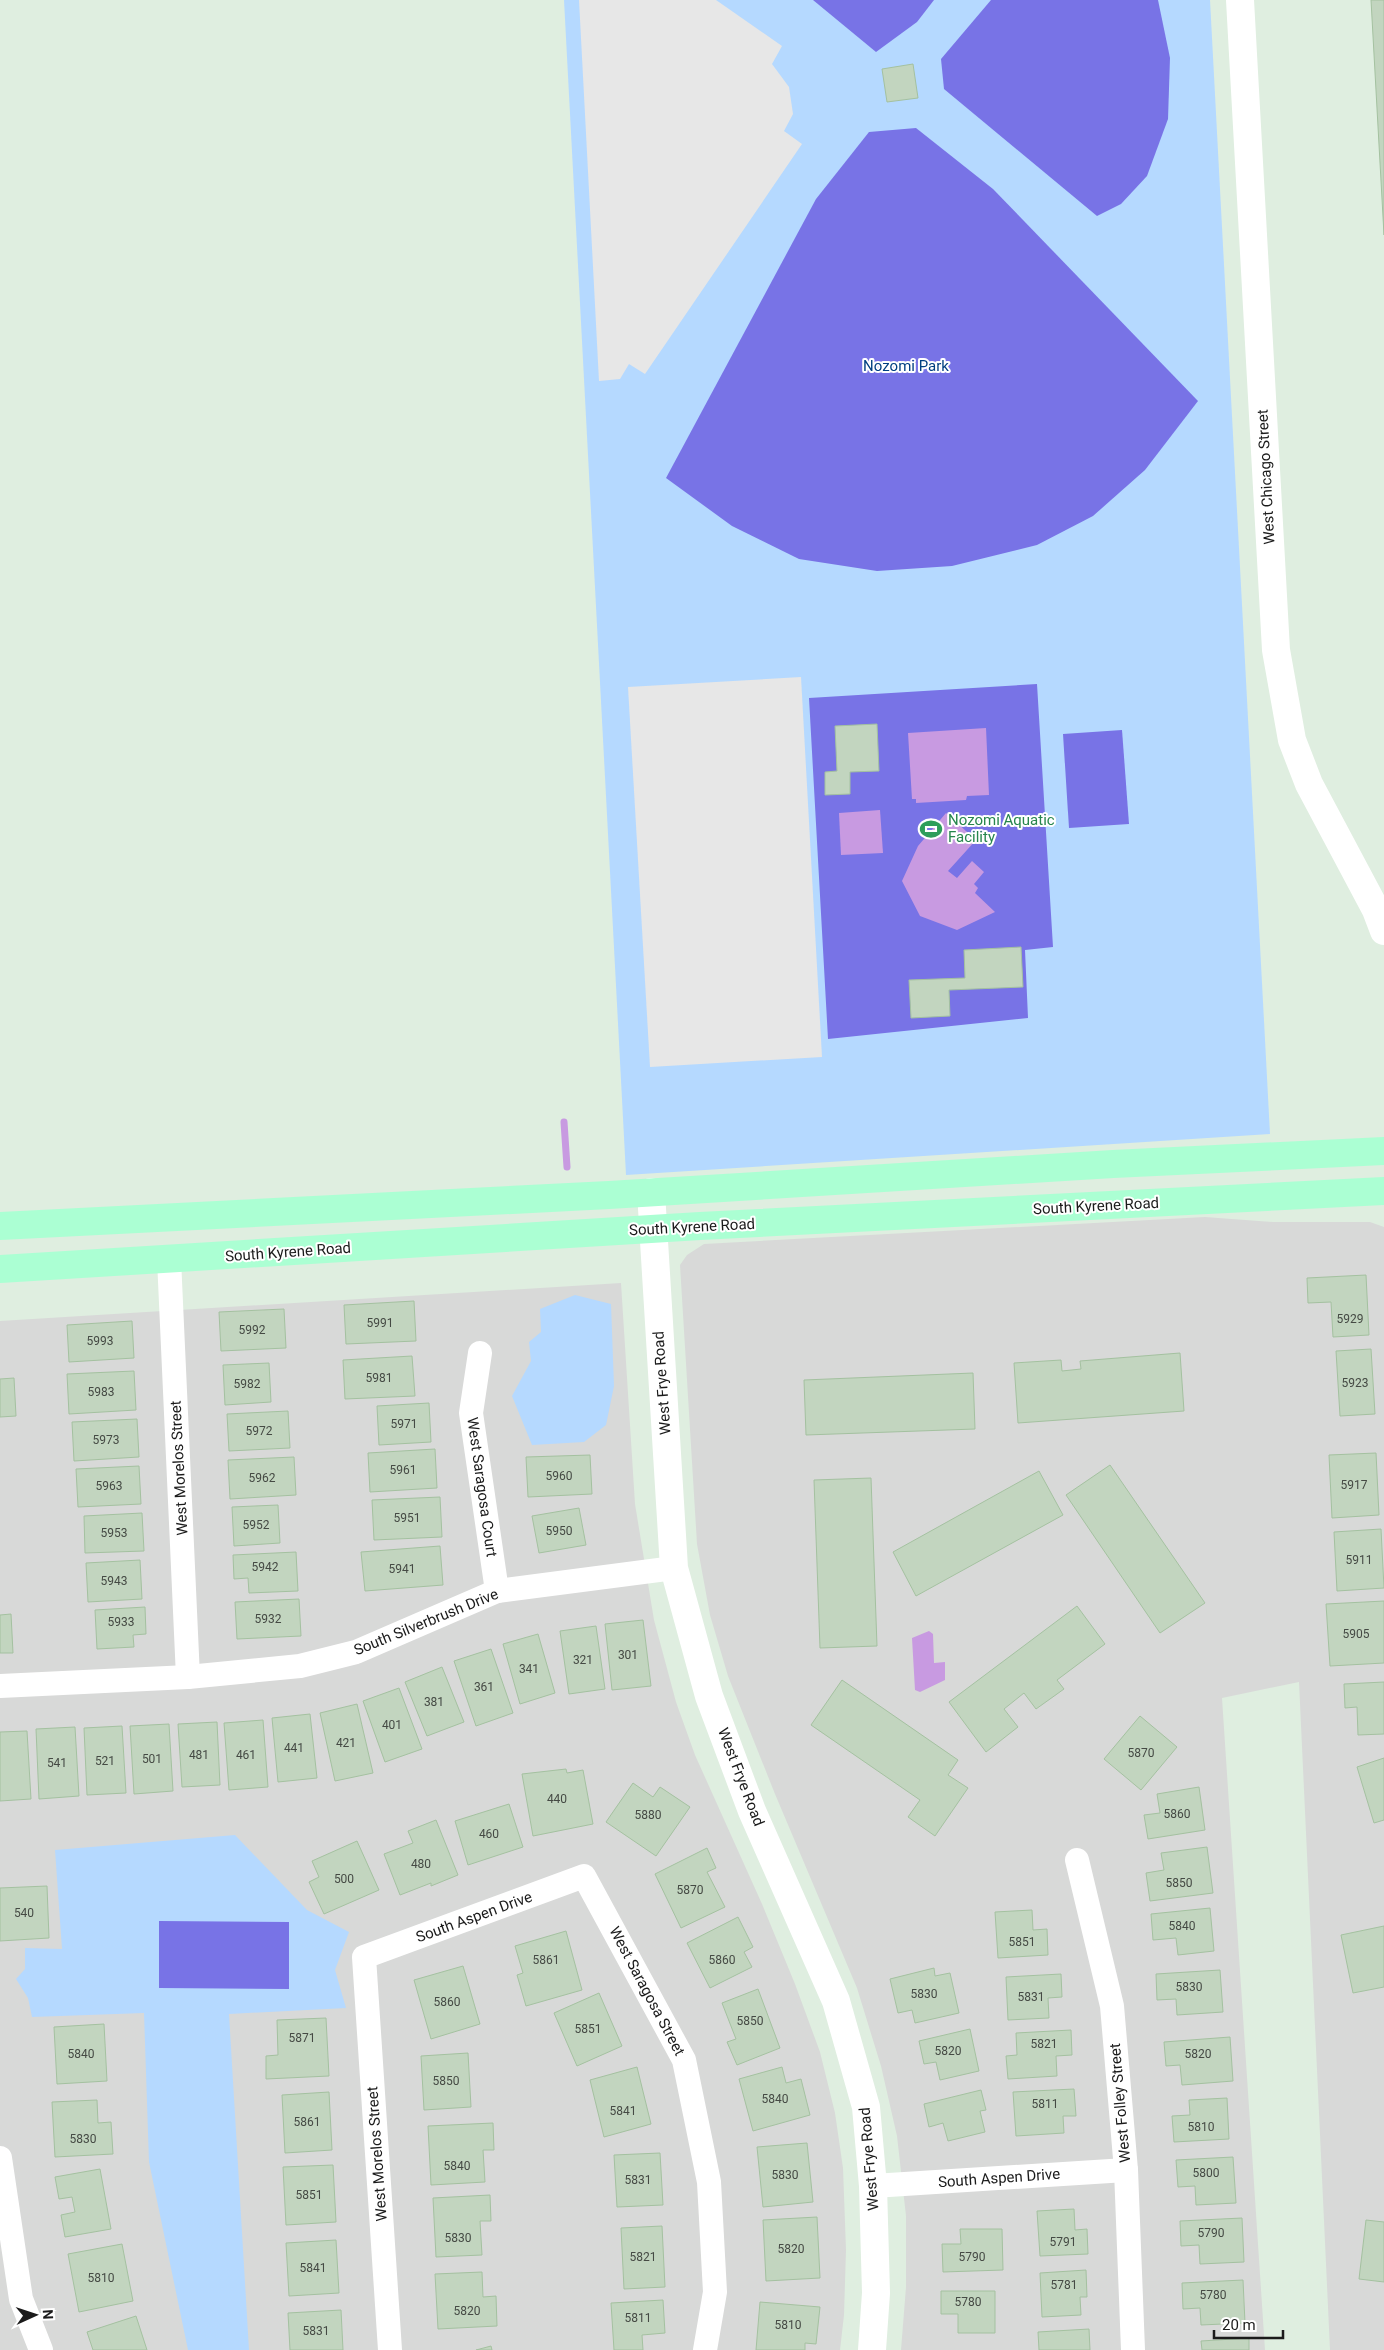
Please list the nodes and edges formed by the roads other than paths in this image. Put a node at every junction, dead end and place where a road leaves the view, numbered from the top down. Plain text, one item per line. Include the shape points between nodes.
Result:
1 (1240, 0) edge
2 (1384, 931) edge
3 (1384, 1151) edge
4 (651, 1192) junction
5 (1384, 1192) edge
6 (0, 1226) edge
7 (652, 1229) junction
8 (169, 1259) junction
9 (0, 1269) edge
10 (480, 1353) dead end
11 (674, 1568) junction
12 (498, 1591) junction
13 (188, 1677) junction
14 (0, 1686) edge
15 (1077, 1860) dead end
16 (584, 1876) joint
17 (364, 1957) joint
18 (0, 2158) edge
19 (1126, 2170) junction
20 (873, 2186) junction
21 (41, 2350) edge
22 (390, 2350) edge
23 (706, 2350) edge
24 (872, 2350) edge
25 (1133, 2350) edge

1 - 2 street, West Chicago Street via 1277,659 1292,740 1309,784
3 - 4 main road
4 - 6 main road
4 - 7 street, West Frye Road
5 - 7 main road, South Kyrene Road
7 - 8 main road, South Kyrene Road
7 - 11 street, West Frye Road
8 - 9 main road, South Kyrene Road
8 - 13 street, West Morelos Street
10 - 12 street, West Saragosa Court via 471,1413
11 - 12 street, South Silverbrush Drive
11 - 20 street, West Frye Road via 709,1696 749,1802 836,2001 866,2107
12 - 13 street, South Silverbrush Drive via 356,1652 300,1666
13 - 14 street, South Silverbrush Drive
15 - 19 street, West Folley Street via 1112,2006
16 - 17 street, South Aspen Drive
16 - 23 street, West Saragosa Street via 684,2060 709,2182 715,2292
17 - 22 street, West Morelos Street
18 - 21 street via 22,2299
19 - 20 street, South Aspen Drive
19 - 25 street, West Folley Street
20 - 24 street, West Frye Road via 876,2293

